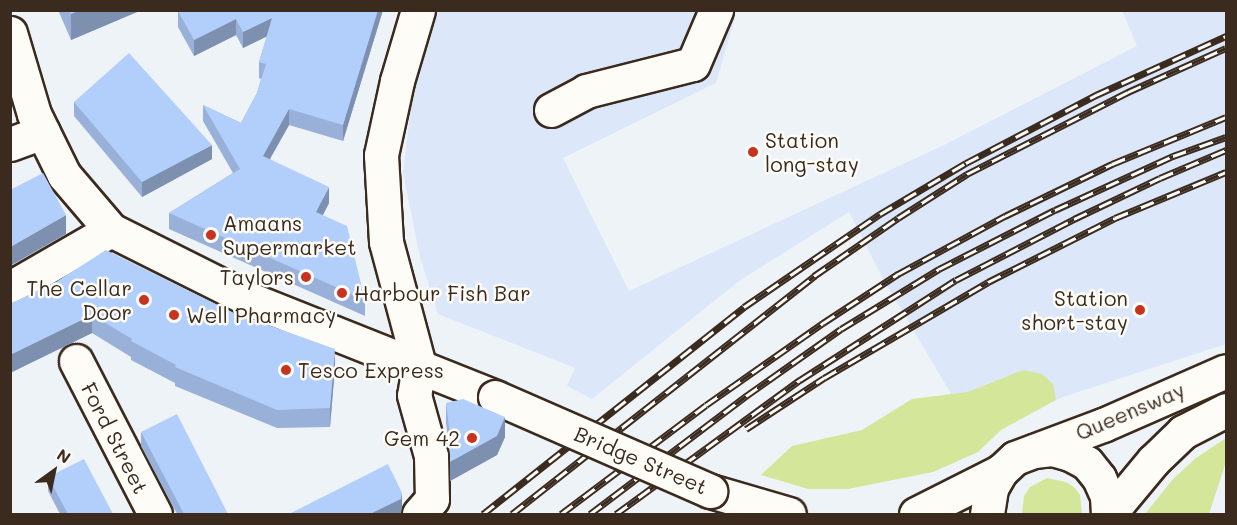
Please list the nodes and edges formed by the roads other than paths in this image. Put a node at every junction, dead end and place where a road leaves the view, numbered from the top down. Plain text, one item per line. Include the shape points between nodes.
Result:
1 (418, 10) edge
2 (716, 10) edge
3 (10, 33) edge
4 (551, 110) dead end
5 (43, 132) junction
6 (10, 144) edge
7 (111, 230) junction
8 (10, 288) edge
9 (76, 361) dead end
10 (419, 365) junction
11 (1227, 371) edge
12 (1225, 412) edge
13 (1032, 451) junction
14 (1001, 471) junction
15 (155, 514) edge
16 (419, 514) edge
17 (789, 514) edge
18 (916, 514) edge
19 (987, 514) edge
20 (1109, 514) edge

1 - 10 main road via 381,155 386,242
2 - 4 main road via 693,64 586,91
3 - 5 main road
5 - 6 main road
5 - 7 main road via 64,175
7 - 8 main road
7 - 10 main road, Bridge Street via 249,299
9 - 15 main road, Ford Street
10 - 16 main road via 414,395 431,456 432,499
10 - 17 main road, Bridge Street, bridge via 710,491
11 - 13 main road, Queensway
12 - 20 main road, Queensway via 1183,432
13 - 14 main road, Queensway via 1015,458
13 - 20 main road, Queensway via 1052,449 1087,464 1107,496
14 - 18 main road
14 - 19 main road via 991,488

